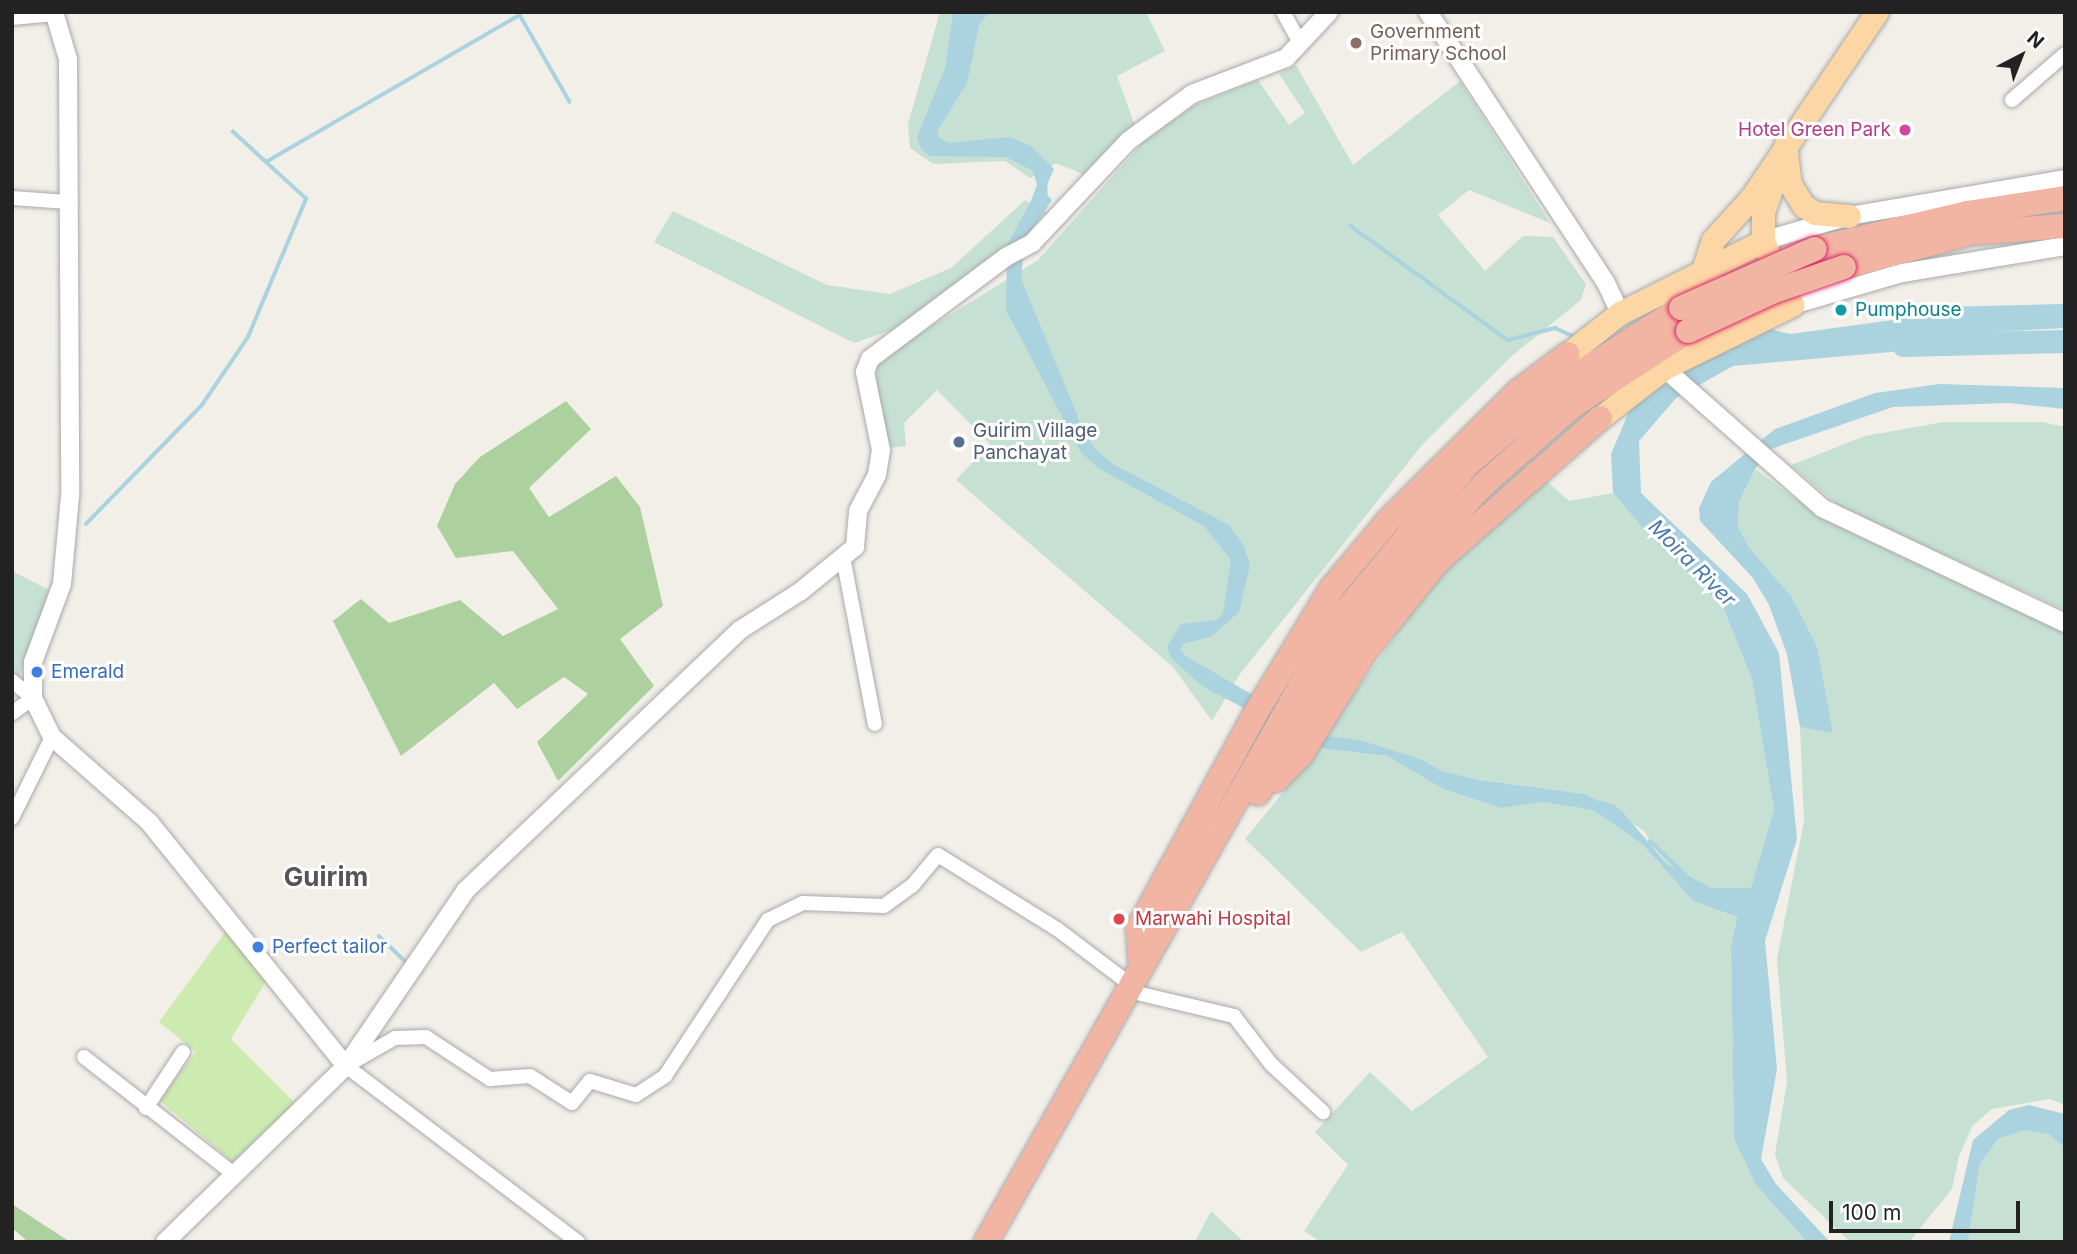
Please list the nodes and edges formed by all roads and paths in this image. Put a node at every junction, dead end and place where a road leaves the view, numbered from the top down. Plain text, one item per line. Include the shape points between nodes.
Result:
1 (1283, 12) edge
2 (1329, 12) edge
3 (1428, 12) edge
4 (1877, 12) edge
5 (54, 13) edge
6 (12, 18) edge
7 (1300, 43) junction
8 (2065, 54) edge
9 (2012, 100) dead end
10 (1785, 146) junction
11 (2065, 179) edge
12 (12, 198) edge
13 (2065, 198) edge
14 (68, 202) junction
15 (1849, 216) junction
16 (2065, 226) edge
17 (1713, 240) junction
18 (1763, 241) junction
19 (2065, 246) edge
20 (1704, 267) junction
21 (1793, 305) junction
22 (1629, 309) junction
23 (1685, 320) junction
24 (1735, 331) junction
25 (1568, 354) joint
26 (1668, 373) junction
27 (1600, 418) joint
28 (843, 557) junction
29 (2065, 623) edge
30 (12, 681) edge
31 (33, 698) junction
32 (12, 713) edge
33 (875, 724) dead end
34 (52, 737) junction
35 (1250, 806) junction
36 (12, 818) edge
37 (1138, 983) junction
38 (183, 1052) dead end
39 (84, 1057) dead end
40 (346, 1066) junction
41 (146, 1108) junction
42 (1323, 1112) dead end
43 (234, 1174) junction
44 (165, 1242) edge
45 (578, 1242) edge
46 (986, 1242) edge
47 (1004, 1242) edge

1 - 7 street
2 - 7 street
3 - 22 street via 1606,283
4 - 10 main road
5 - 6 street
5 - 14 street via 68,59
7 - 28 street via 1286,58 1192,94 1128,141 1032,243 1006,257 870,359 865,372 881,450 877,475 858,511 855,547
8 - 9 street
10 - 15 main road via 1790,184 1804,206 1815,213
10 - 17 main road via 1752,197
10 - 18 main road via 1763,213
11 - 15 street
12 - 14 street
13 - 23 highway, bridge via 1967,213 1815,249
14 - 31 street via 70,496 62,584 33,662
15 - 18 street
16 - 23 highway, bridge via 1970,233 1844,267
17 - 20 main road
17 - 22 main road via 1661,277
18 - 20 main road
18 - 21 main road
19 - 21 street via 1902,273
20 - 22 main road
20 - 24 main road
21 - 24 main road
22 - 25 main road
23 - 35 highway via 1571,407 1467,503 1397,579 1357,631
23 - 37 highway via 1564,383 1469,463 1382,562 1338,620
24 - 26 main road
25 - 37 highway via 1519,391 1390,519 1332,588 1255,714 1138,929
26 - 27 main road
26 - 29 street via 1822,508
27 - 35 highway via 1438,561 1364,653 1301,755
28 - 33 street
28 - 40 street via 740,630 467,890
30 - 31 street
31 - 32 street
31 - 34 street
34 - 36 street
34 - 40 street via 149,822
35 - 37 highway
37 - 40 street via 938,855 912,886 884,906 803,903 768,920 665,1076 636,1095 590,1082 572,1103 530,1076 490,1079 426,1037 395,1038
37 - 42 street via 1234,1016 1271,1064
37 - 46 highway
37 - 47 highway
38 - 41 street
39 - 41 street
40 - 43 street
40 - 45 street
41 - 43 street
43 - 44 street

